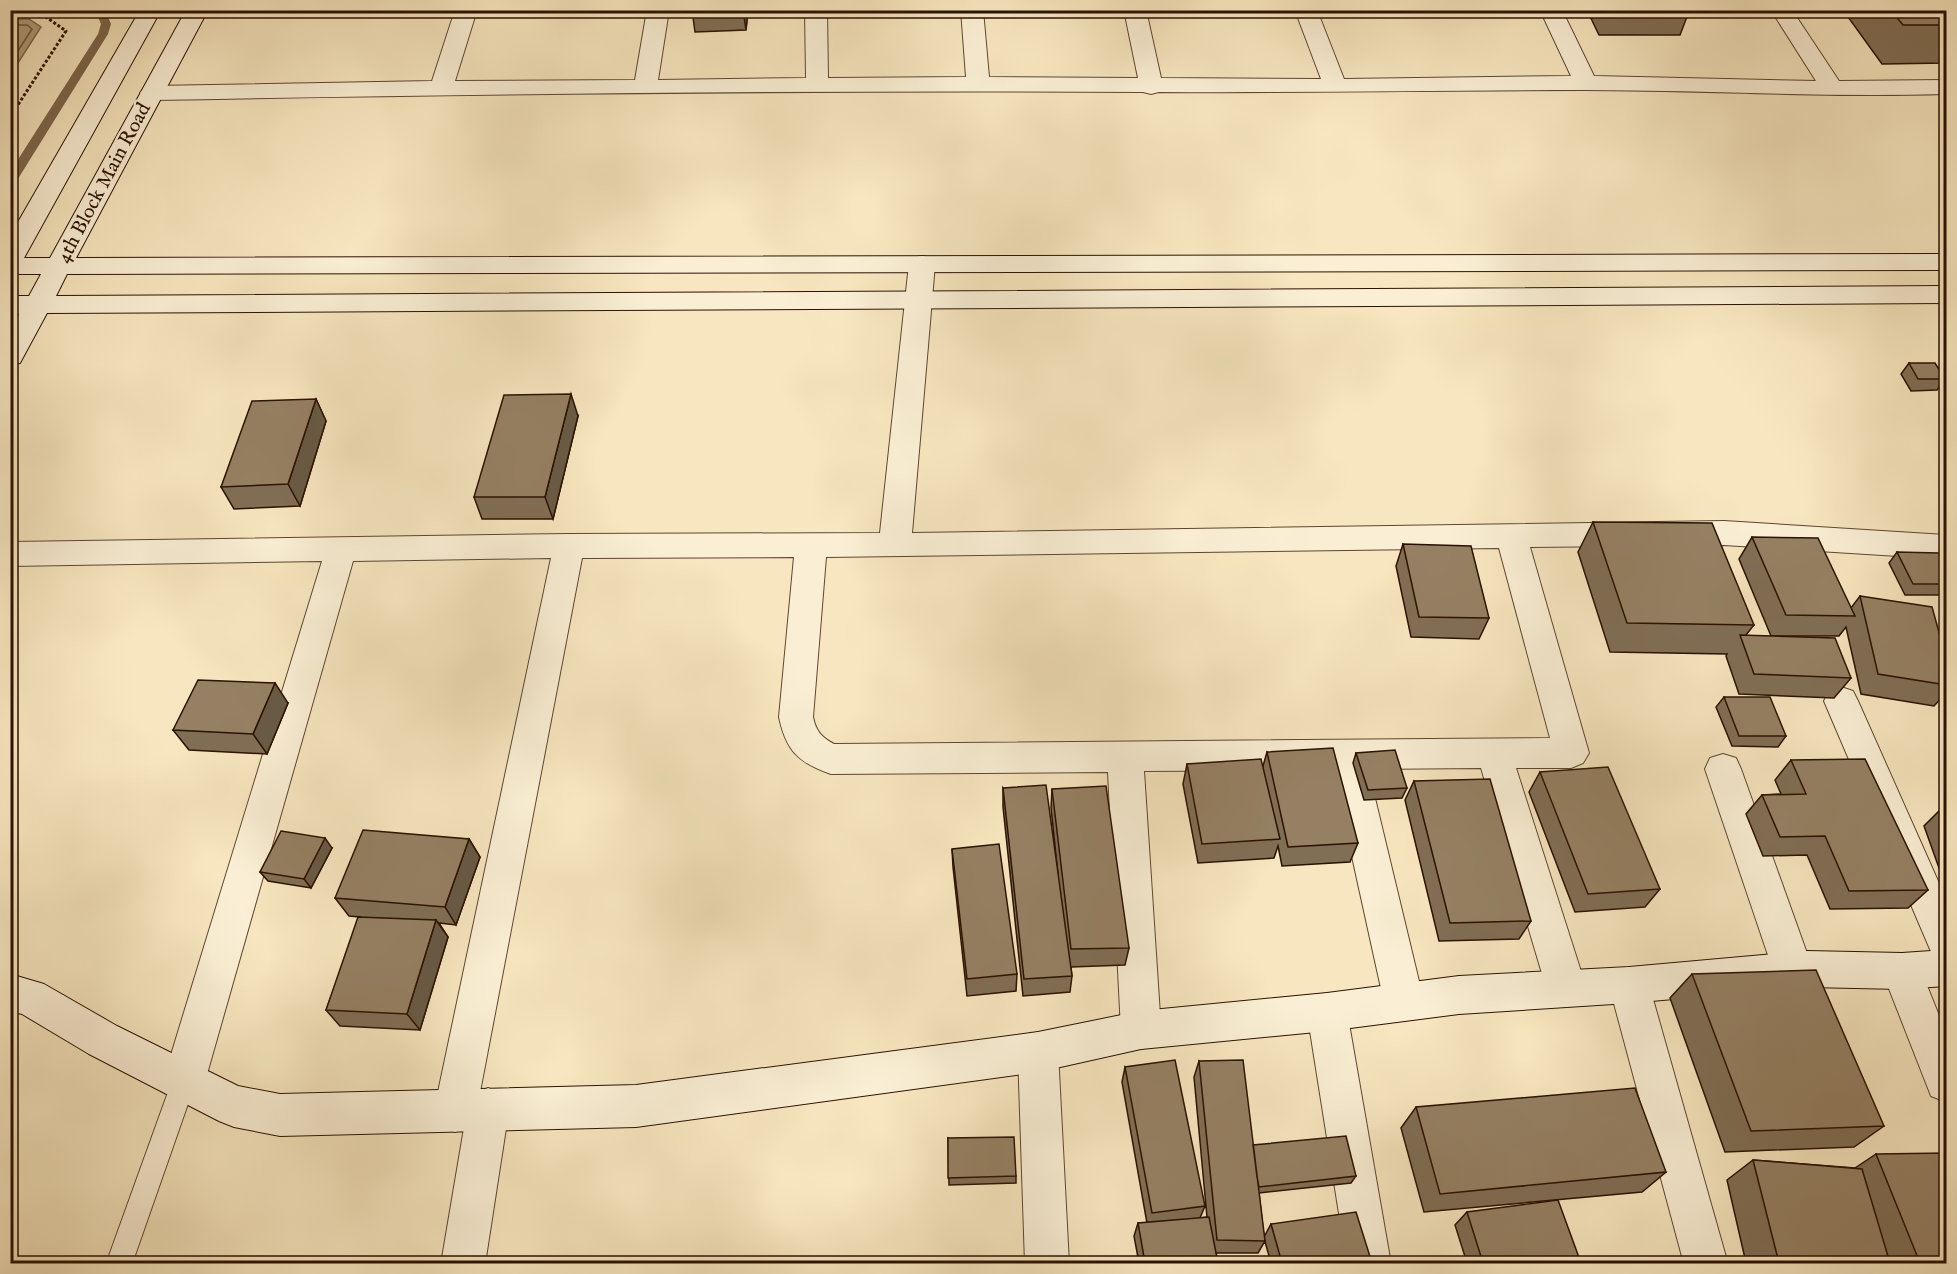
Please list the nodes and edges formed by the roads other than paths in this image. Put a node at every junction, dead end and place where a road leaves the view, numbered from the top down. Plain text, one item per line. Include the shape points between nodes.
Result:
1 (151, 10) edge
2 (197, 10) edge
3 (466, 10) edge
4 (658, 10) edge
5 (816, 10) edge
6 (972, 10) edge
7 (1134, 10) edge
8 (1306, 10) edge
9 (1551, 10) edge
10 (1781, 10) edge
11 (1586, 83) junction
12 (978, 84) junction
13 (817, 85) junction
14 (645, 87) junction
15 (1151, 87) junction
16 (1335, 87) junction
17 (1947, 87) edge
18 (441, 88) junction
19 (1832, 88) junction
20 (153, 93) junction
21 (10, 260) edge
22 (1947, 262) edge
23 (922, 264) junction
24 (10, 266) edge
25 (60, 266) junction
26 (1947, 295) edge
27 (916, 300) junction
28 (10, 304) edge
29 (39, 304) junction
30 (10, 356) edge
31 (1510, 536) junction
32 (812, 545) junction
33 (895, 545) junction
34 (569, 546) junction
35 (1947, 547) edge
36 (341, 549) junction
37 (10, 554) edge
38 (1841, 701) edge
39 (1494, 754) junction
40 (1347, 755) junction
41 (1125, 756) junction
42 (1723, 769) dead end
43 (1947, 941) edge
44 (1947, 968) edge
45 (1793, 970) junction
46 (1902, 971) junction
47 (1629, 985) junction
48 (1566, 987) junction
49 (10, 992) edge
50 (1404, 1002) junction
51 (1327, 1012) junction
52 (1141, 1030) junction
53 (1038, 1052) junction
54 (184, 1081) junction
55 (1947, 1082) edge
56 (471, 1110) junction
57 (119, 1263) edge
58 (463, 1263) edge
59 (1047, 1263) edge
60 (1369, 1263) edge
61 (1706, 1263) edge

1 - 21 street, 4th Block Main Road
2 - 20 street, 4th Block Main Road
3 - 18 street
4 - 14 street
5 - 13 street
6 - 12 street
7 - 15 street
8 - 16 street
9 - 11 street
10 - 19 street
11 - 16 street
11 - 19 street
12 - 13 street
12 - 15 street
13 - 14 street
14 - 18 street
15 - 16 street
17 - 19 street
18 - 20 street
20 - 25 street, 4th Block Main Road
22 - 23 street
23 - 25 street
23 - 27 street
24 - 25 street
25 - 29 street, 4th Block Main Road
26 - 27 street
27 - 29 street
27 - 33 street
28 - 29 street
29 - 30 street, 4th Block Main Road
31 - 33 street
31 - 35 street via 1724,533
31 - 39 street via 1571,753
32 - 33 street
32 - 34 street
32 - 41 street via 796,717 799,733 810,750 831,759
34 - 36 street
34 - 56 street
36 - 37 street
36 - 54 street
38 - 43 street
39 - 40 street
39 - 48 street
40 - 41 street
40 - 50 street
41 - 52 street
42 - 45 street
44 - 46 street
45 - 46 street
45 - 47 street
46 - 55 street
47 - 48 street
47 - 61 street
48 - 50 street
49 - 54 street via 30,997
50 - 51 street
51 - 52 street
51 - 60 street
52 - 53 street
53 - 56 street via 636,1106
53 - 59 street
54 - 56 street via 234,1106 280,1115
54 - 57 lane
56 - 58 street

